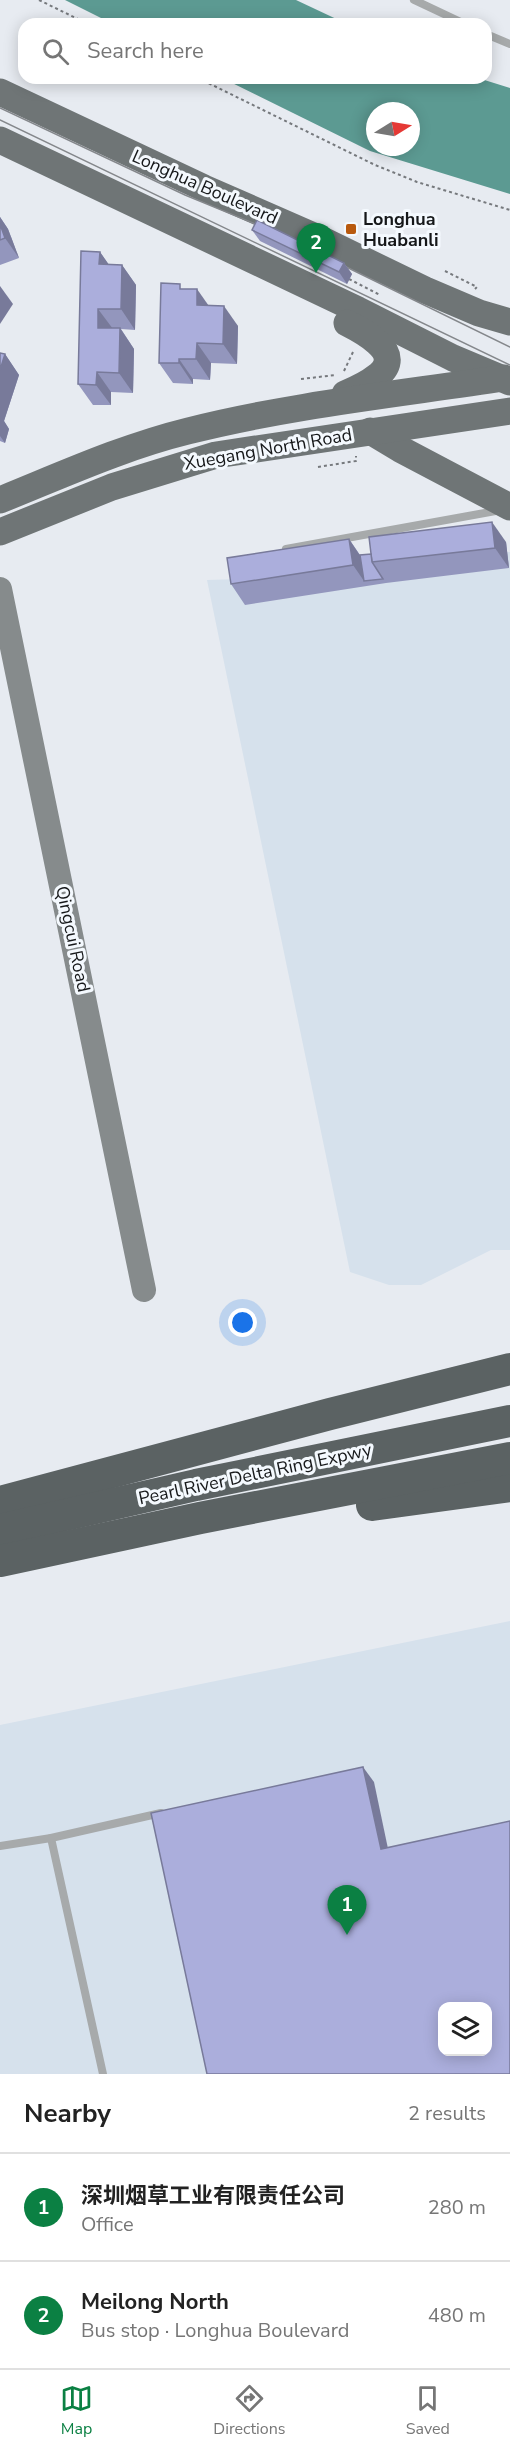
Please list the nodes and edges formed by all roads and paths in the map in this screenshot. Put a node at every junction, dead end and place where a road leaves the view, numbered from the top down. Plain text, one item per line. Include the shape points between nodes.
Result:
1 (39, 0) edge
2 (414, 0) edge
3 (76, 18) edge
4 (452, 18) edge
5 (492, 36) edge
6 (510, 44) edge
7 (210, 84) edge
8 (0, 92) edge
9 (0, 140) edge
10 (510, 210) edge
11 (349, 279) dead end
12 (298, 283) junction
13 (380, 295) dead end
14 (510, 322) edge
15 (342, 374) dead end
16 (301, 379) dead end
17 (507, 379) edge
18 (447, 388) junction
19 (318, 406) junction
20 (510, 411) edge
21 (451, 419) junction
22 (370, 431) junction
23 (356, 461) dead end
24 (318, 467) dead end
25 (0, 500) edge
26 (510, 508) edge
27 (0, 532) edge
28 (275, 551) edge
29 (0, 589) edge
30 (144, 1290) dead end
31 (510, 1363) edge
32 (510, 1369) edge
33 (476, 1376) junction
34 (510, 1421) edge
35 (510, 1458) edge
36 (510, 1486) edge
37 (0, 1502) edge
38 (0, 1530) edge
39 (42, 1552) junction
40 (0, 1561) edge
41 (166, 1812) edge
42 (51, 1838) junction
43 (0, 1846) edge
44 (103, 2074) edge

1 - 3 path
2 - 4 lane
5 - 6 lane
7 - 10 path via 375,165
8 - 14 main road, Longhua Boulevard via 425,290
9 - 12 main road
11 - 13 path
12 - 17 main road via 453,358
12 - 19 main road via 313,303 375,339 387,356 384,370 376,379
15 - 16 path
17 - 18 main road, Xuegang North Road
18 - 19 main road, Xuegang North Road
18 - 21 main road
19 - 25 main road, Xuegang North Road via 187,431 115,454
20 - 21 main road, Xuegang North Road
21 - 22 main road, Xuegang North Road
22 - 26 main road
22 - 27 main road, Xuegang North Road via 216,455 112,486
23 - 24 path
26 - 28 lane
29 - 30 street, Qingcui Road
31 - 33 highway
32 - 33 highway
33 - 37 highway
34 - 38 highway, Pearl River Delta Ring Expwy via 196,1485
35 - 39 highway, Pearl River Delta Ring Expwy
36 - 39 highway
39 - 40 highway, Pearl River Delta Ring Expwy
41 - 42 lane
42 - 43 lane
42 - 44 lane

